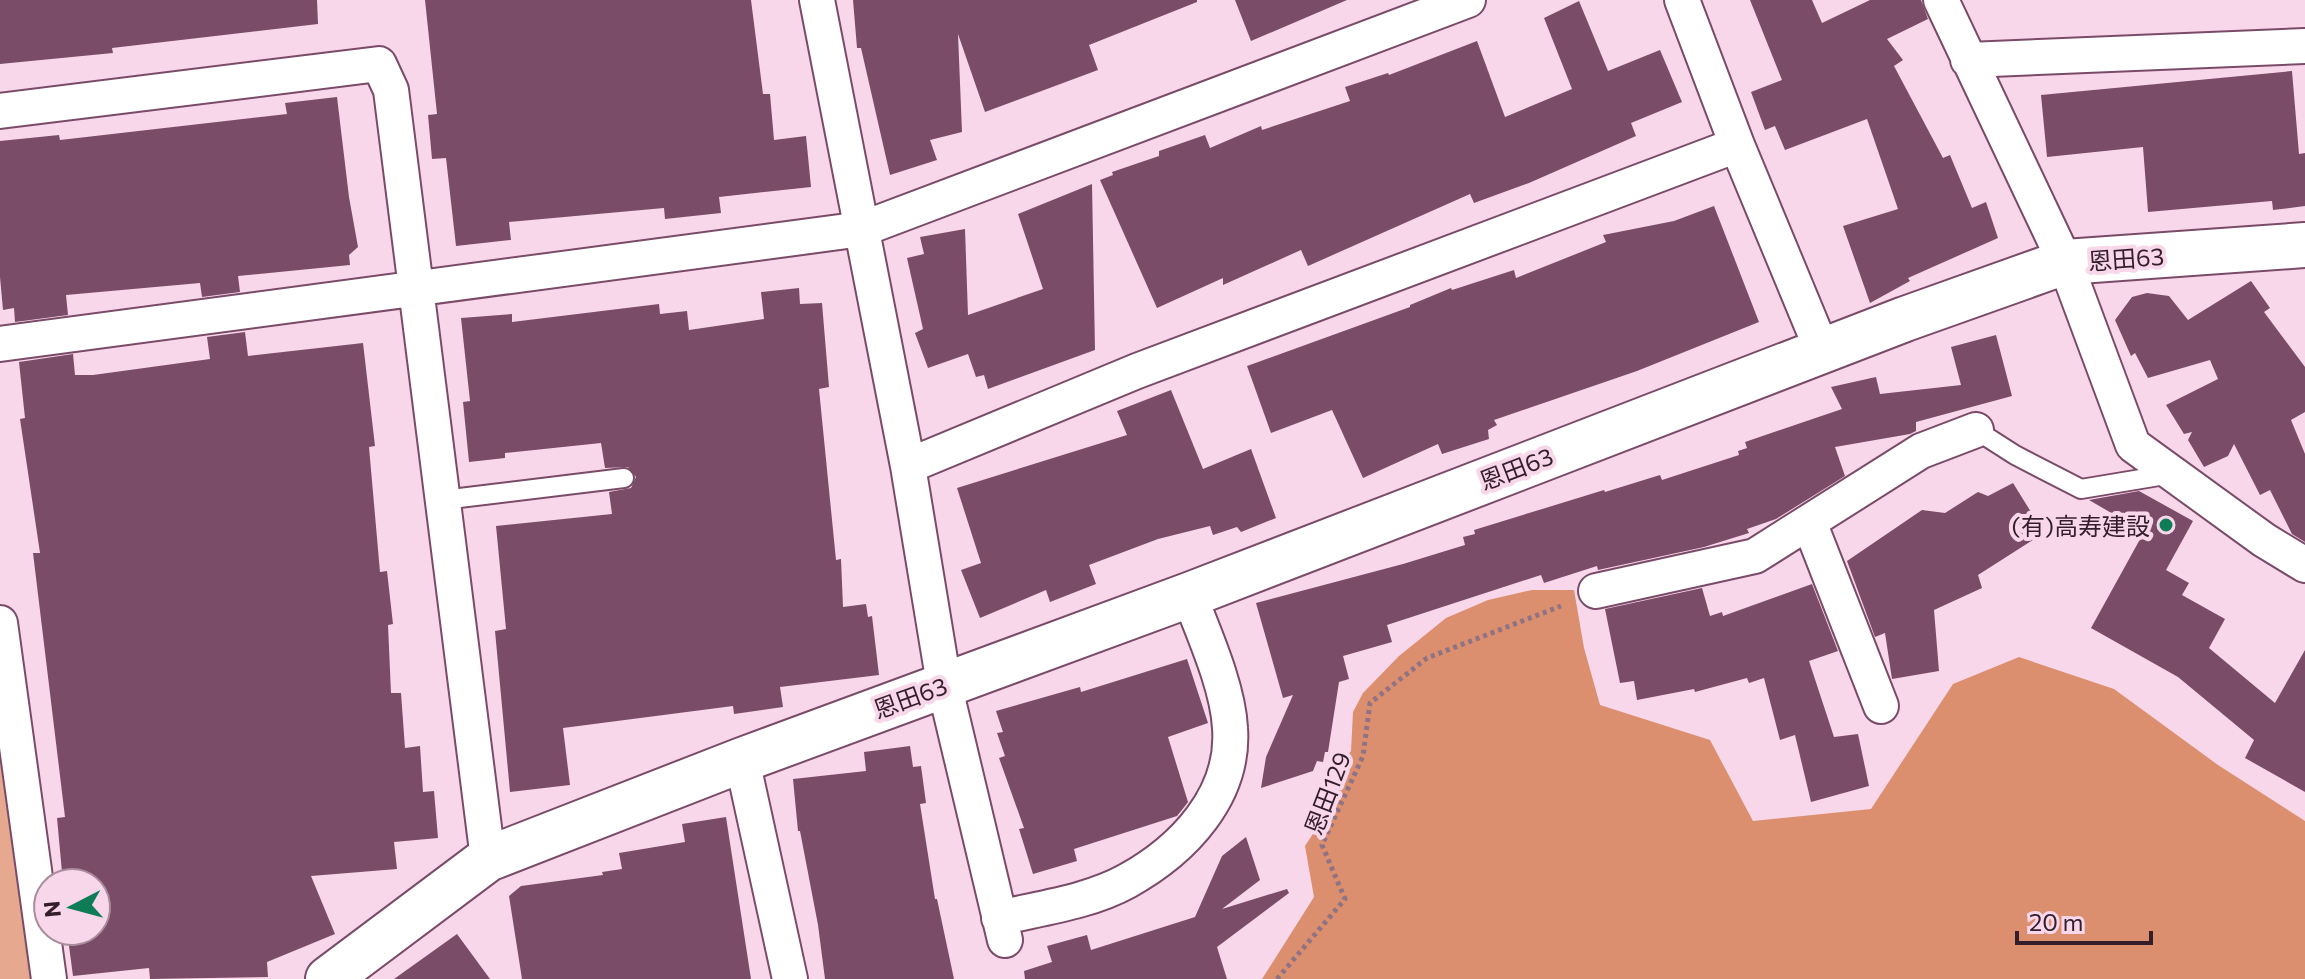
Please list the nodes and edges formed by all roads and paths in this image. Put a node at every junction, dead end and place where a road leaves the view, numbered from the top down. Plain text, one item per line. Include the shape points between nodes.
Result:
1 (817, 0) edge
2 (1468, 0) edge
3 (1682, 0) edge
4 (1941, 0) edge
5 (2305, 46) edge
6 (1968, 60) junction
7 (0, 111) edge
8 (1737, 145) junction
9 (862, 229) junction
10 (2305, 245) edge
11 (2065, 262) junction
12 (417, 286) junction
13 (0, 344) edge
14 (1822, 350) junction
15 (1976, 430) joint
16 (908, 466) junction
17 (2173, 473) junction
18 (624, 478) dead end
19 (443, 500) junction
20 (1809, 522) junction
21 (2305, 565) edge
22 (1596, 591) joint
23 (1189, 595) junction
24 (0, 623) edge
25 (944, 684) junction
26 (1881, 706) dead end
27 (742, 760) junction
28 (488, 859) junction
29 (49, 979) edge
30 (328, 979) edge
31 (790, 979) edge
32 (1277, 979) edge

1 - 9 street
2 - 9 street
3 - 8 street
4 - 6 street
5 - 6 street
6 - 11 street
7 - 12 street via 379,64 391,90
8 - 14 street
8 - 16 street via 1137,371
9 - 12 street
9 - 16 street
10 - 11 street, 恩田63 / 恩田63
11 - 14 street, 恩田63 / 恩田63
11 - 17 street via 2133,445
12 - 13 street
12 - 19 street
14 - 23 street, 恩田63 / 恩田63
15 - 17 lane via 2081,489
15 - 20 street via 1921,451
16 - 25 street
17 - 21 street
18 - 19 lane
19 - 28 street
20 - 22 street via 1755,556
20 - 26 street
22 - 32 path, 恩田129 via 1427,658 1370,703 1363,756 1322,845 1345,899
23 - 25 street, 恩田63 / 恩田63
23 - 25 street via 1216,666 1230,726 1230,757 1222,787 1191,831 1126,882 1002,929
24 - 29 street
25 - 27 street, 恩田63 / 恩田63
27 - 28 street, 恩田63
27 - 31 street
28 - 30 street, 恩田63

